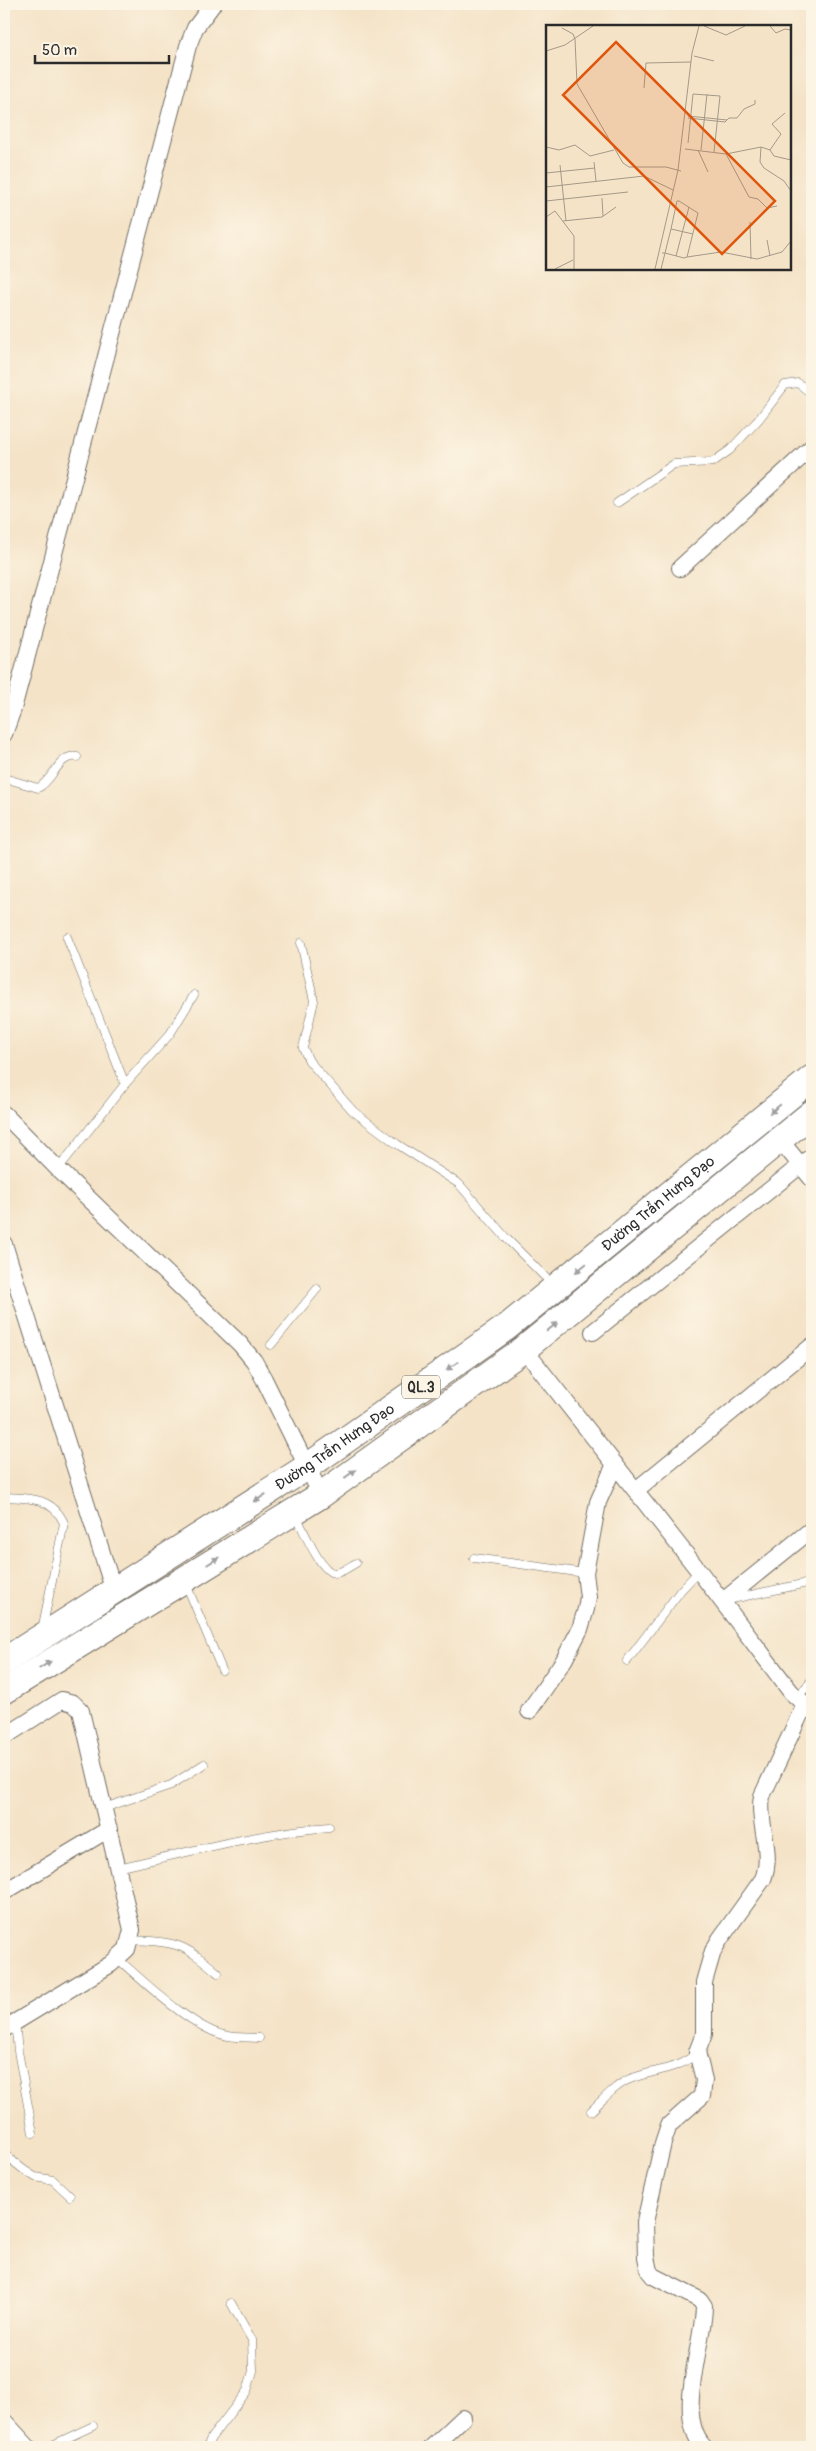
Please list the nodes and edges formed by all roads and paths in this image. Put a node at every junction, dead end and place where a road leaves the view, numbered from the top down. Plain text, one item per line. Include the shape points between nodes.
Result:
1 (213, 4) edge
2 (812, 394) edge
3 (812, 447) edge
4 (617, 503) dead end
5 (680, 568) dead end
6 (4, 734) edge
7 (78, 757) dead end
8 (4, 778) edge
9 (68, 937) dead end
10 (302, 943) dead end
11 (194, 995) dead end
12 (812, 1078) edge
13 (125, 1084) junction
14 (4, 1114) edge
15 (808, 1124) edge
16 (780, 1140) junction
17 (806, 1160) edge
18 (58, 1169) junction
19 (812, 1179) edge
20 (4, 1244) edge
21 (556, 1288) junction
22 (317, 1289) dead end
23 (593, 1332) dead end
24 (271, 1345) dead end
25 (812, 1346) edge
26 (524, 1349) junction
27 (615, 1464) junction
28 (307, 1467) junction
29 (636, 1490) junction
30 (321, 1495) junction
31 (4, 1497) edge
32 (294, 1511) junction
33 (812, 1529) edge
34 (474, 1558) dead end
35 (356, 1563) dead end
36 (700, 1571) junction
37 (585, 1573) junction
38 (184, 1579) junction
39 (812, 1582) edge
40 (114, 1591) junction
41 (723, 1601) junction
42 (40, 1638) junction
43 (4, 1661) edge
44 (627, 1661) dead end
45 (222, 1670) dead end
46 (812, 1680) edge
47 (4, 1691) edge
48 (804, 1705) edge
49 (529, 1711) dead end
50 (4, 1737) edge
51 (204, 1764) dead end
52 (104, 1808) junction
53 (329, 1827) dead end
54 (110, 1829) junction
55 (118, 1868) junction
56 (4, 1892) edge
57 (129, 1940) junction
58 (117, 1958) junction
59 (218, 1973) dead end
60 (10, 2025) edge
61 (260, 2038) dead end
62 (698, 2052) junction
63 (591, 2111) dead end
64 (33, 2133) dead end
65 (4, 2154) edge
66 (70, 2196) dead end
67 (231, 2303) dead end
68 (463, 2418) dead end
69 (4, 2421) edge
70 (93, 2426) dead end
71 (28, 2447) edge
72 (48, 2447) edge
73 (207, 2447) edge
74 (432, 2447) edge
75 (704, 2447) edge

1 - 6 street via 195,28 188,46
2 - 4 lane via 798,383 785,385 753,426 713,462 674,464
3 - 5 street
7 - 8 lane via 62,761 38,788
9 - 13 lane
10 - 21 lane via 314,1001 304,1048 309,1061 354,1111 397,1144 459,1184
11 - 13 lane via 170,1034
12 -> 21 highway, Đường Trần Hưng Đạo / QL.3
13 - 18 lane
14 - 18 street
15 - 16 highway, Đường Trần Hưng Đạo / QL.3
16 - 17 street
26 -> 16 highway, Đường Trần Hưng Đạo / QL.3
17 - 19 street
17 - 23 street
18 - 28 street via 257,1359
20 - 40 street
21 -> 28 highway, Đường Trần Hưng Đạo / QL.3 via 507,1327
22 - 24 lane
25 - 29 street
26 - 27 street
30 -> 26 highway, Đường Trần Hưng Đạo / QL.3
27 - 29 street
27 - 37 street via 598,1502
28 - 30 street
28 -> 40 highway, Đường Trần Hưng Đạo / QL.3
29 - 36 street
30 - 32 highway, Đường Trần Hưng Đạo / QL.3
31 - 42 lane via 51,1504 64,1523
32 - 35 lane via 328,1572 335,1573
38 -> 32 highway, Đường Trần Hưng Đạo / QL.3
33 - 41 street
34 - 37 lane
36 - 41 street
36 - 44 lane via 681,1590
37 - 49 street via 588,1597 580,1629 564,1660
38 - 45 lane
47 -> 38 highway, Đường Trần Hưng Đạo / QL.3
39 - 41 lane
40 - 42 highway, Đường Trần Hưng Đạo / QL.3
41 - 48 street
42 - 43 highway, Đường Trần Hưng Đạo / QL.3
46 - 48 lane
48 - 62 street via 762,1796 760,1808 768,1867 713,1951 704,1982 704,2034
50 - 52 street via 62,1700 73,1703 81,1712
51 - 52 lane via 171,1785
52 - 54 street
53 - 55 lane via 212,1846
54 - 55 street
54 - 56 street
55 - 57 street via 132,1930
57 - 58 street
57 - 59 lane via 174,1943 188,1949
58 - 60 street
58 - 61 lane via 184,2014 208,2028 227,2036
60 - 64 lane
62 - 63 lane via 681,2063 629,2079
62 - 75 street via 704,2080 702,2096 669,2125 645,2222 646,2257 653,2276 700,2300 704,2306 691,2413 695,2433
65 - 66 lane via 35,2176 53,2180
67 - 73 lane via 252,2340 254,2371 247,2391
68 - 74 street
69 - 71 street
70 - 72 lane

